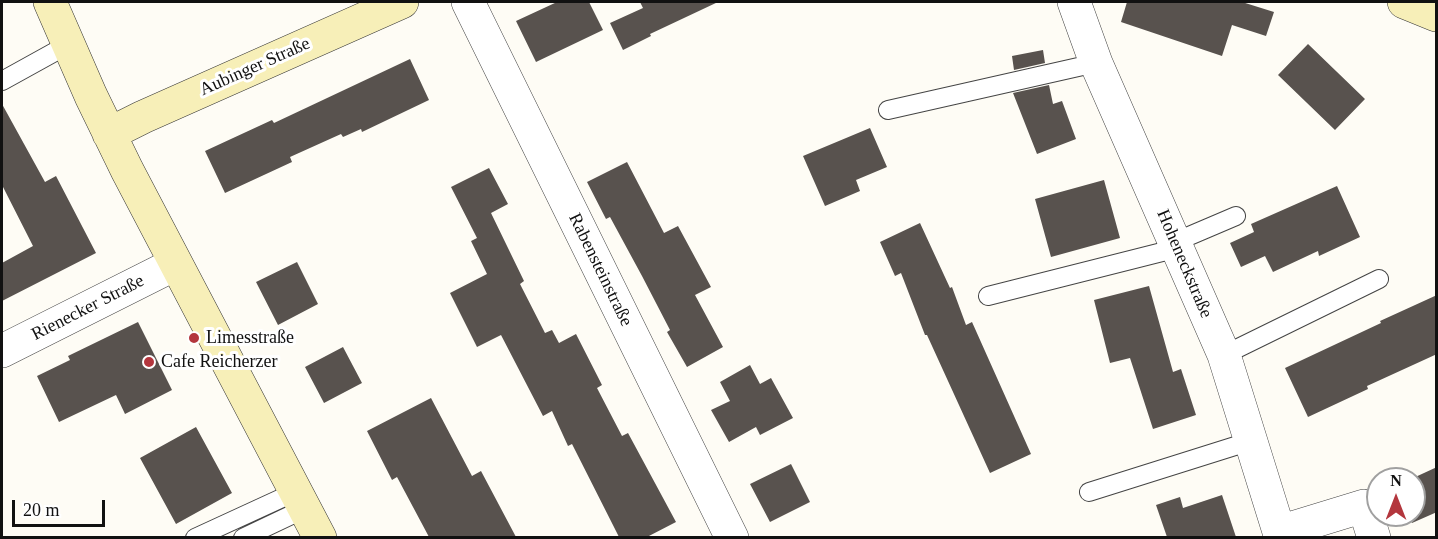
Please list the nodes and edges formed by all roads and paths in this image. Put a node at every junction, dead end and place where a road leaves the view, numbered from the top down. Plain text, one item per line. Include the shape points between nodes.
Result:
1 (50, 2) edge
2 (402, 2) edge
3 (468, 2) edge
4 (1074, 2) edge
5 (1404, 2) edge
6 (1437, 15) edge
7 (69, 44) junction
8 (1096, 63) junction
9 (2, 81) edge
10 (888, 110) dead end
11 (110, 134) junction
12 (1236, 216) dead end
13 (1176, 245) junction
14 (174, 264) junction
15 (1379, 279) dead end
16 (988, 296) dead end
17 (2, 351) edge
18 (1224, 355) junction
19 (1251, 441) junction
20 (1089, 492) dead end
21 (300, 500) junction
22 (1280, 535) edge
23 (195, 537) edge
24 (243, 537) edge
25 (320, 537) edge
26 (732, 537) edge
27 (1374, 537) edge

1 - 7 main road
2 - 11 main road, Aubinger Straße
3 - 26 street, Rabensteinstraße
4 - 8 street, Hoheneckstraße
5 - 6 main road
7 - 9 lane
7 - 11 main road
8 - 10 lane
8 - 13 street, Hoheneckstraße
11 - 14 main road
12 - 13 lane
13 - 16 lane
13 - 18 street, Hoheneckstraße
14 - 17 street, Rienecker Straße
14 - 21 main road
15 - 18 lane
18 - 19 street, Hoheneckstraße
19 - 20 lane
19 - 22 street, Hoheneckstraße
21 - 23 lane
21 - 24 lane
21 - 25 main road
22 - 27 street, Hoheneckstraße via 1364,506

